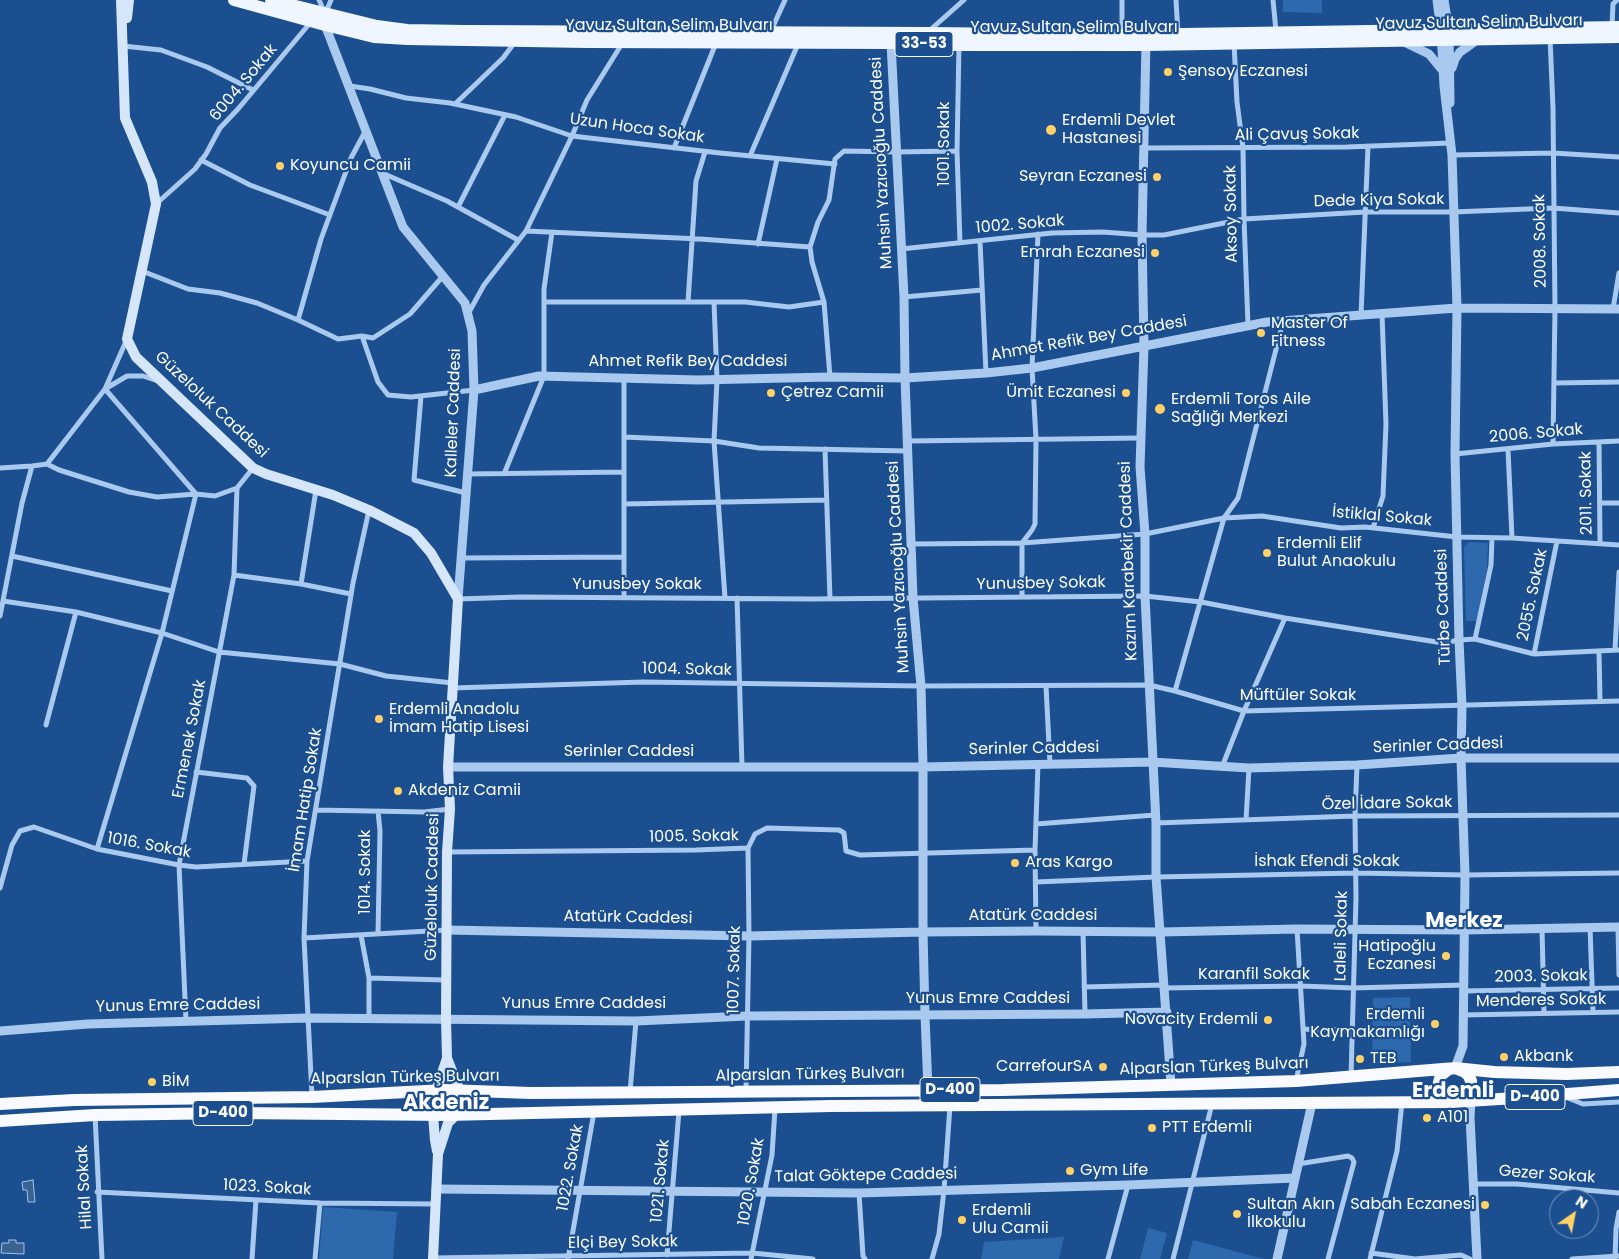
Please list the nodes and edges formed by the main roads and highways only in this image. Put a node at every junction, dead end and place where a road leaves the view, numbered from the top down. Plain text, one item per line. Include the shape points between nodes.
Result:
1 (121, 0) edge
2 (129, 0) edge
3 (234, 0) edge
4 (271, 0) edge
5 (325, 20) junction
6 (1617, 30) edge
7 (1445, 36) junction
8 (1146, 40) junction
9 (123, 46) junction
10 (447, 1058) junction
11 (1455, 1068) junction
12 (1619, 1072) edge
13 (1619, 1090) edge
14 (436, 1091) junction
15 (460, 1091) junction
16 (1471, 1100) junction
17 (1451, 1102) junction
18 (0, 1104) edge
19 (457, 1114) junction
20 (433, 1115) junction
21 (0, 1121) edge
22 (438, 1154) junction
23 (433, 1258) edge

1 - 9 main road
2 - 9 main road
3 - 5 main road, Yavuz Sultan Selim Bulvarı / 33-53 via 311,21
4 - 5 main road, Yavuz Sultan Selim Bulvarı / 33-53
5 - 8 main road, Yavuz Sultan Selim Bulvarı / 33-53 via 407,30 927,32 1122,35
5 - 8 main road, Yavuz Sultan Selim Bulvarı / 33-53 via 374,36 407,40 959,45
6 - 7 main road, Yavuz Sultan Selim Bulvarı / 33-53
6 - 7 main road, Yavuz Sultan Selim Bulvarı / 33-53 via 1550,38
7 - 8 main road, Yavuz Sultan Selim Bulvarı / 33-53 via 1400,40 1234,43
7 - 8 main road, Yavuz Sultan Selim Bulvarı / 33-53 via 1276,32 1178,34
9 - 10 main road, Güzeloluk Caddesi via 125,118 152,182 156,204 127,339 136,357 253,468 369,510 414,533 431,553 458,600 448,767
10 - 14 main road, Güzeloluk Caddesi
10 - 15 main road, Güzeloluk Caddesi
11 - 12 highway, Alparslan Türkeş Bulvarı / D-400 via 1566,1074
11 - 15 highway, Alparslan Türkeş Bulvarı / D-400 via 1296,1081 1003,1090
11 - 16 highway via 1469,1076
11 - 17 highway via 1441,1076 1438,1086 1442,1096
13 - 16 highway, Alparslan Türkeş Bulvarı / D-400
14 - 15 highway, Alparslan Türkeş Bulvarı / D-400
14 - 18 highway, Alparslan Türkeş Bulvarı / D-400
14 - 20 highway
15 - 19 highway via 463,1104
16 - 17 highway, Alparslan Türkeş Bulvarı / D-400
17 - 19 highway, Alparslan Türkeş Bulvarı / D-400 via 831,1106
19 - 20 highway, Alparslan Türkeş Bulvarı / D-400
19 - 22 main road via 448,1123
20 - 21 highway, Alparslan Türkeş Bulvarı / D-400 via 95,1115
20 - 22 main road
22 - 23 main road

